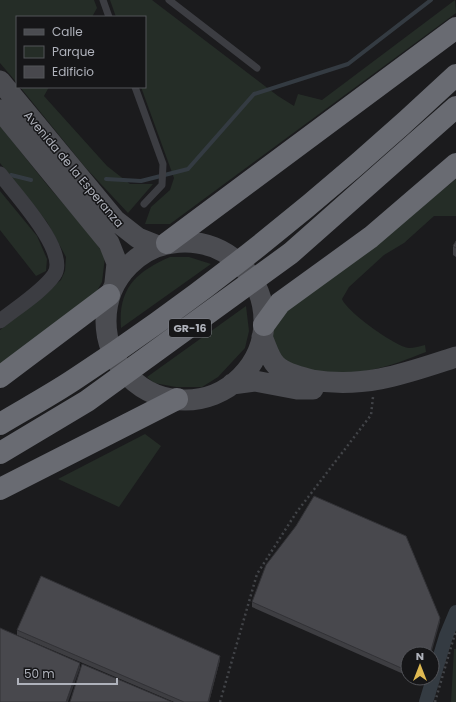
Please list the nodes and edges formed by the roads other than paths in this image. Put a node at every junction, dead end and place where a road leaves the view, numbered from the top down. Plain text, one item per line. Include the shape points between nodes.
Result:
1 (103, 0) edge
2 (169, 0) edge
3 (109, 16) edge
4 (456, 28) edge
5 (257, 68) dead end
6 (456, 75) edge
7 (0, 81) edge
8 (134, 88) edge
9 (456, 107) edge
10 (0, 110) edge
11 (456, 164) edge
12 (0, 174) edge
13 (144, 204) dead end
14 (162, 245) junction
15 (112, 288) junction
16 (0, 321) edge
17 (263, 331) junction
18 (456, 357) edge
19 (0, 377) edge
20 (368, 382) junction
21 (232, 384) junction
22 (177, 399) junction
23 (0, 424) edge
24 (0, 453) edge
25 (0, 489) edge

1 - 3 lane
2 - 5 lane
4 - 14 highway
6 - 23 highway, GR-16 via 276,234 75,379
7 - 14 main road, Avenida de la Esperanza via 115,220 138,238
8 - 13 lane via 163,164 162,185
9 - 24 highway, GR-16 via 291,253 86,402
10 - 15 main road, Avenida de la Esperanza via 109,243 117,262
11 - 17 highway via 371,237 280,303
12 - 16 street via 47,236 55,251 57,264 54,275
14 - 15 main road via 126,266
14 - 17 main road via 197,243 215,247 236,260 252,278 261,301
15 - 19 highway
15 - 22 main road, Avenida de la Esperanza via 105,318 108,342 118,363 134,381 154,393
17 - 20 main road via 276,364 297,377 326,382
17 - 21 main road via 256,355 246,371
18 - 20 main road via 408,373
20 - 21 main road via 340,390 297,389 255,381
21 - 22 main road, Avenida de la Esperanza via 215,394 196,399
22 - 25 highway

